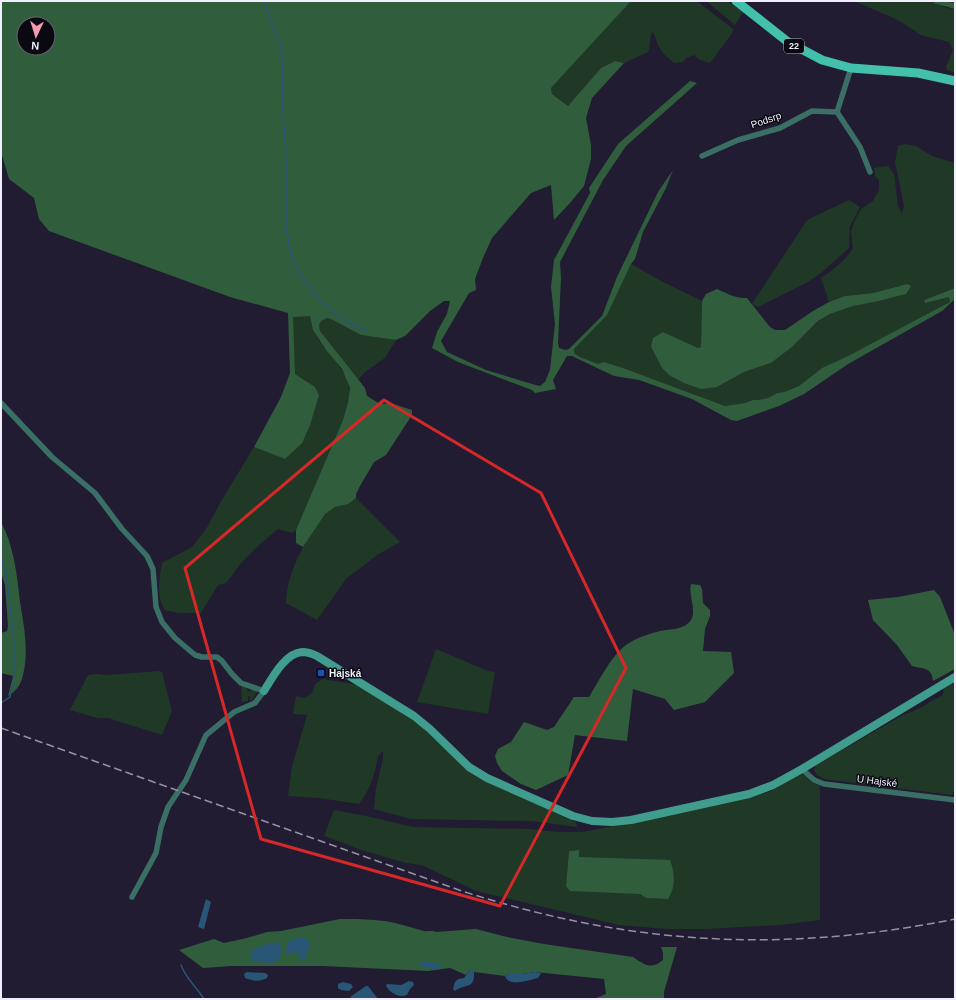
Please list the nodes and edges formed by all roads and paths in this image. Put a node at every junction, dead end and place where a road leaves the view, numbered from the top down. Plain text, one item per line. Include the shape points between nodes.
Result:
1 (736, 1) edge
2 (851, 68) junction
3 (955, 81) edge
4 (837, 112) junction
5 (702, 156) dead end
6 (870, 172) dead end
7 (1, 404) edge
8 (955, 677) edge
9 (264, 691) junction
10 (802, 769) junction
11 (955, 800) edge
12 (132, 897) dead end

1 - 2 main road, 22 via 788,42 810,55
2 - 3 main road, 22 via 918,73
2 - 4 street
4 - 5 street, Podsrp via 812,112 780,128 738,140
4 - 6 street via 860,147
7 - 9 street via 52,457 95,493 122,529 147,556 153,568 156,607 162,622 175,638 195,655 217,657 241,682
8 - 10 street
9 - 10 street via 281,664 292,656 301,652 317,656 414,716 469,767 487,778 572,816 592,821 631,820 749,794 773,785
9 - 12 street via 255,703 234,712 206,735 186,780 168,807 156,853
10 - 11 street, U Hajské via 814,780 824,784

